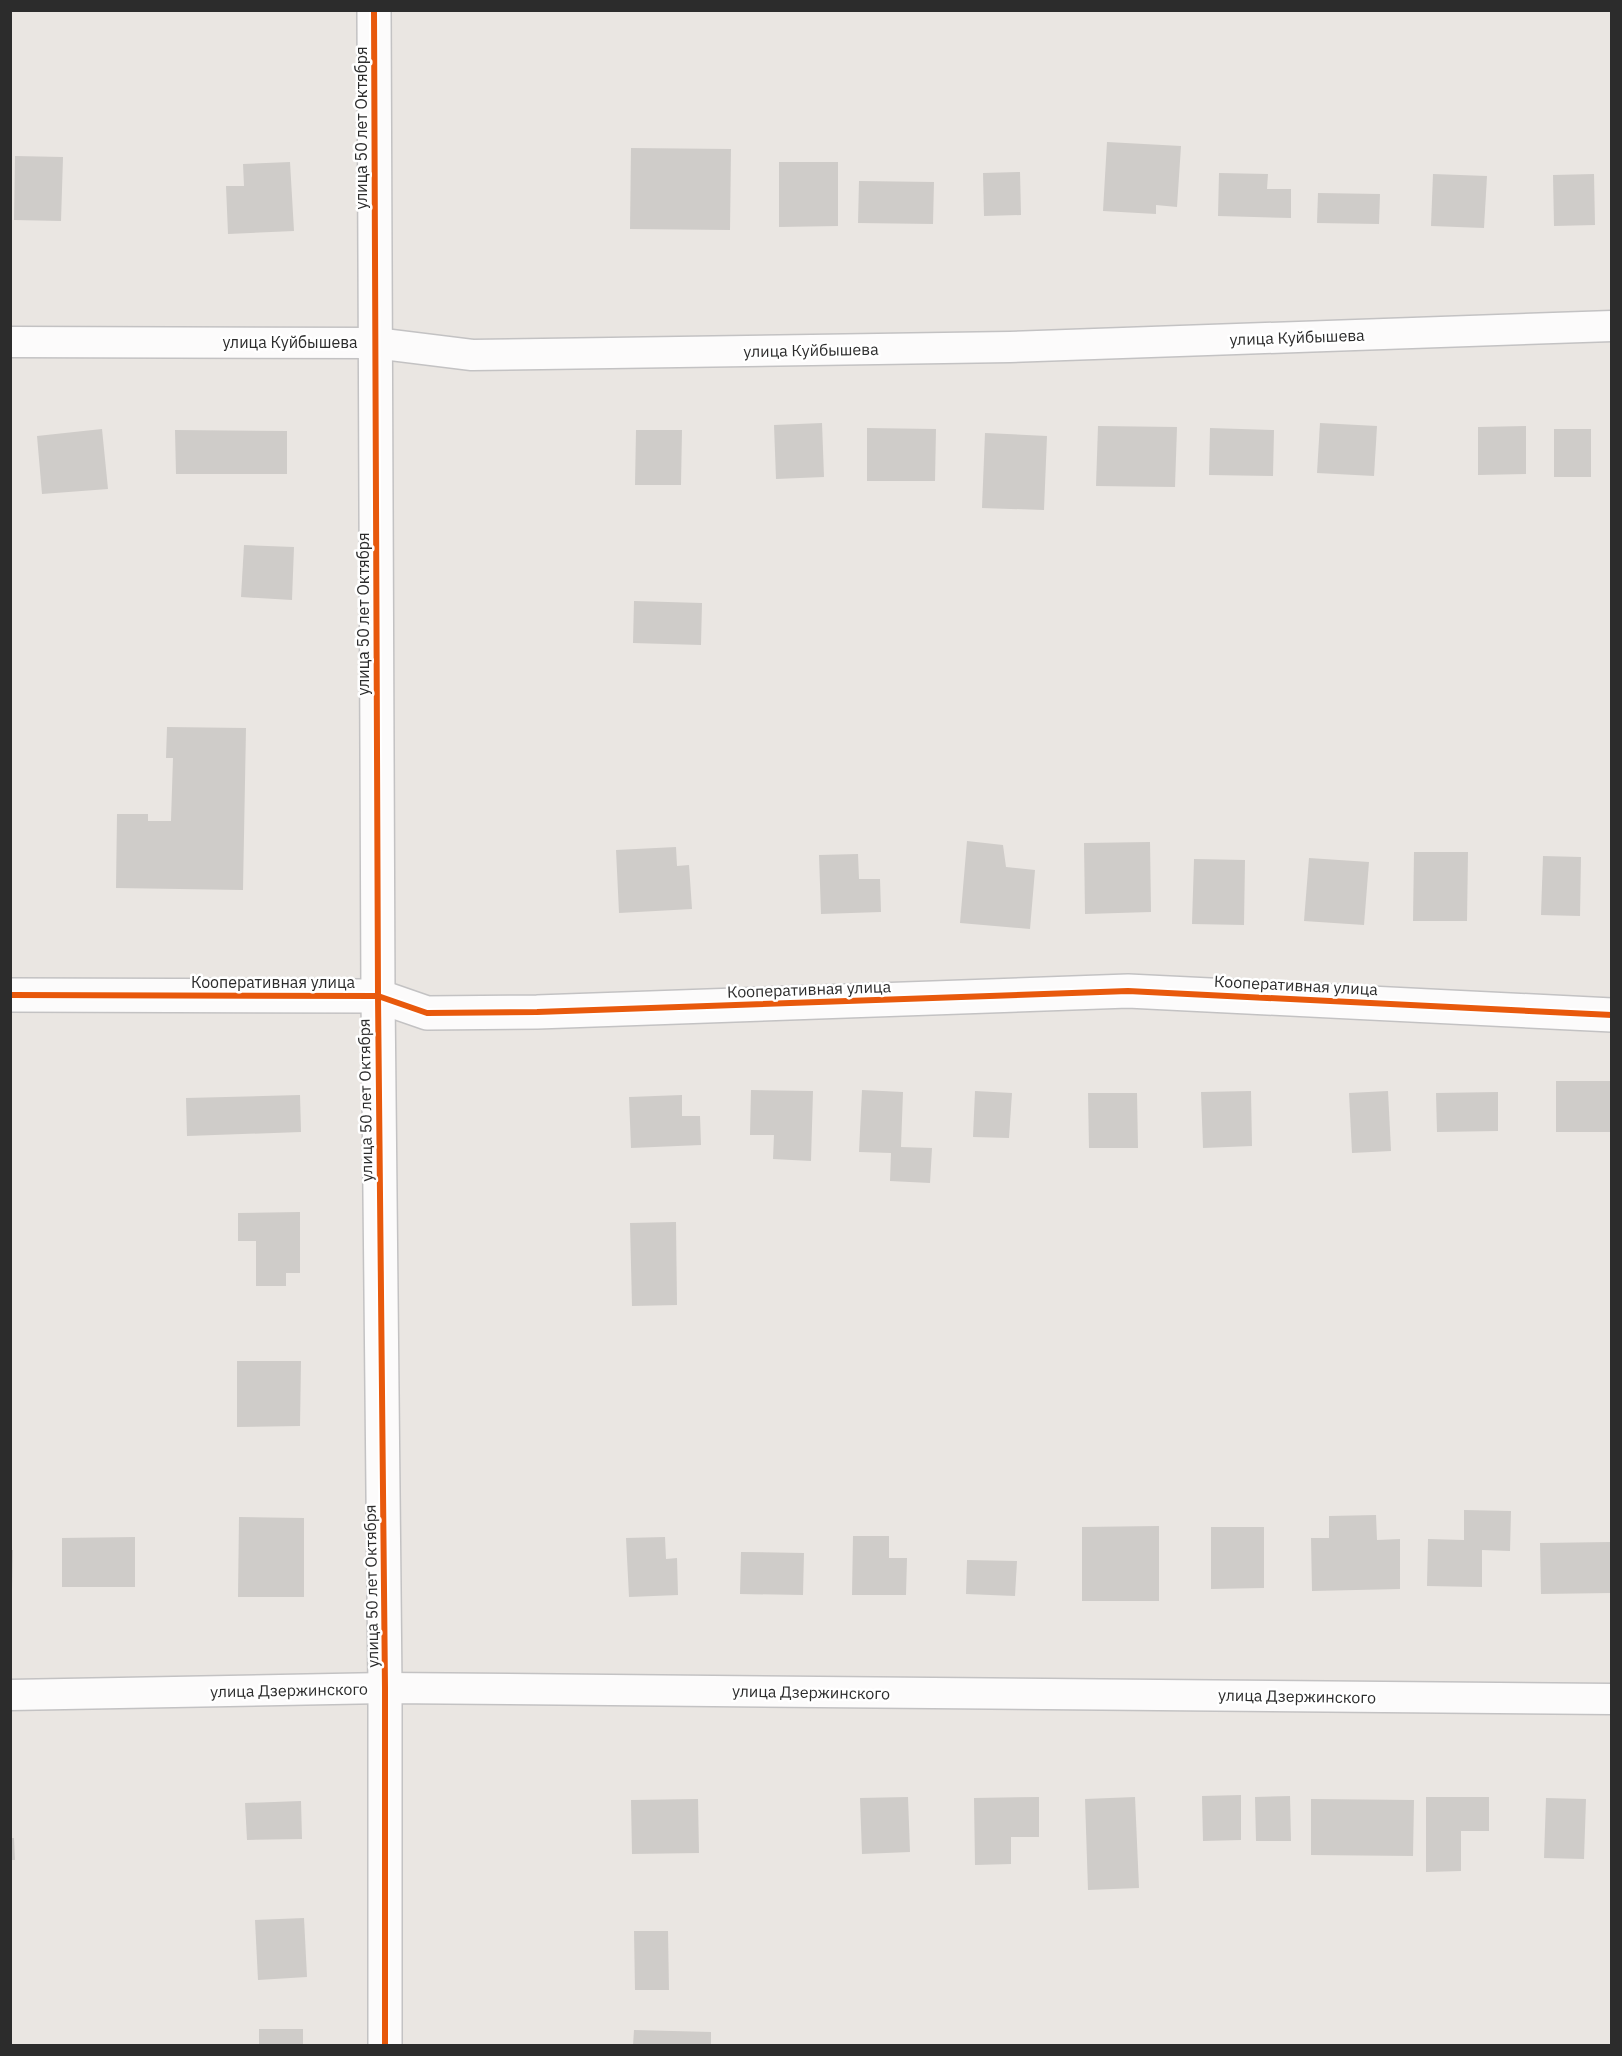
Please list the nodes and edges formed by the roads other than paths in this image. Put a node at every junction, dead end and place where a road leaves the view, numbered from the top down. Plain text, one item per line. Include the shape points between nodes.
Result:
1 (374, 10) edge
2 (1611, 326) edge
3 (10, 342) edge
4 (375, 343) junction
5 (10, 995) edge
6 (378, 996) junction
7 (1611, 1014) edge
8 (385, 1688) junction
9 (10, 1695) edge
10 (1611, 1699) edge
11 (385, 2046) edge

1 - 4 street, улица 50 лет Октября
2 - 4 street, улица Куйбышева via 1010,347 496,355
3 - 4 street, улица Куйбышева
4 - 6 street, улица 50 лет Октября
5 - 6 street, Кооперативная улица
6 - 7 street, Кооперативная улица via 427,1012 526,1012 1128,991
6 - 8 street, улица 50 лет Октября
8 - 9 street, улица Дзержинского
8 - 10 street, улица Дзержинского
8 - 11 street, улица 50 лет Октября

